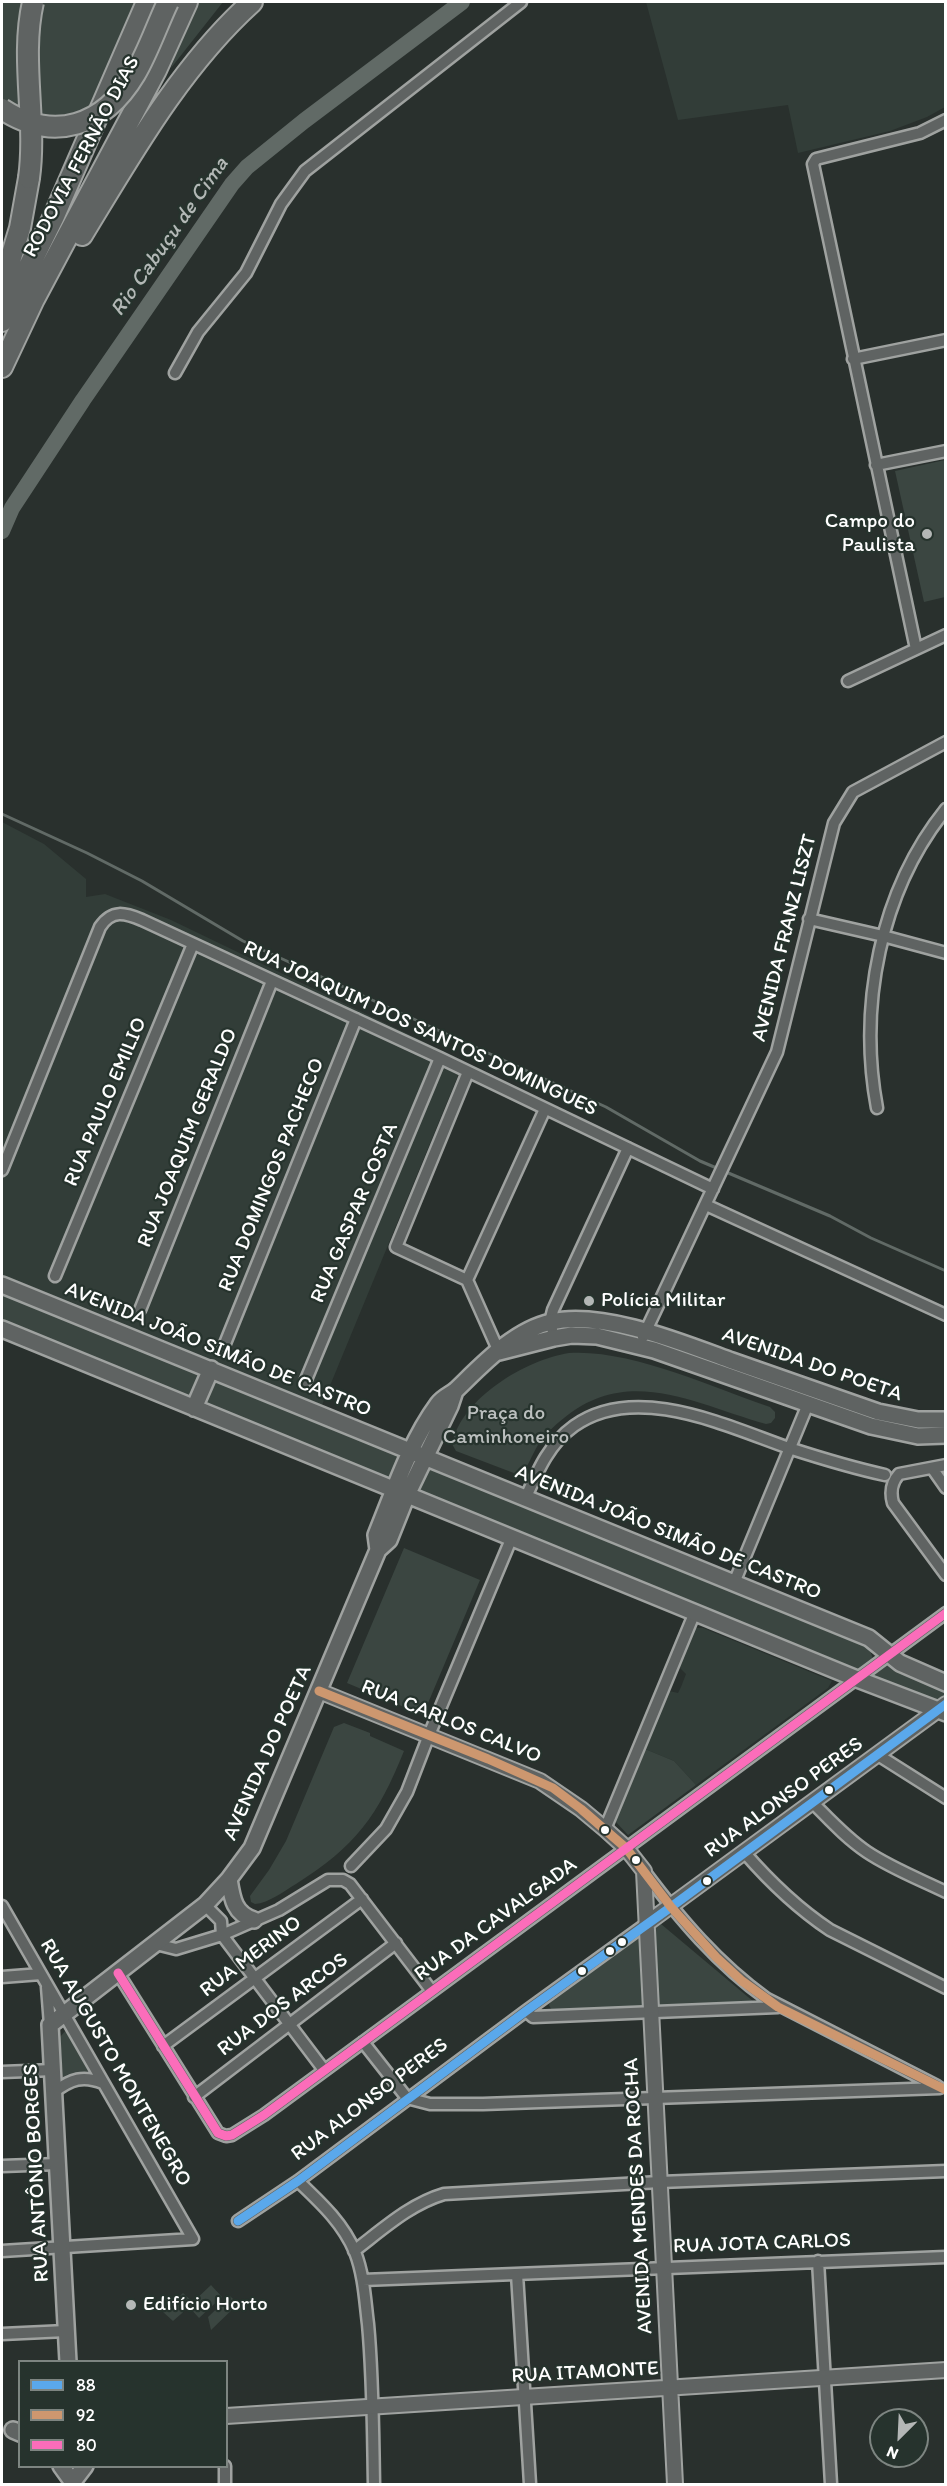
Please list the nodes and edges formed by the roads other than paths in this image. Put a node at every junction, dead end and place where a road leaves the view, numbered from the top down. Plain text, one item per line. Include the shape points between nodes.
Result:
1 (33, 2) edge
2 (147, 2) edge
3 (168, 2) edge
4 (187, 2) edge
5 (232, 2) edge
6 (252, 2) edge
7 (520, 2) edge
8 (2, 110) edge
9 (945, 120) edge
10 (150, 126) junction
11 (2, 287) edge
12 (2, 321) edge
13 (17, 335) junction
14 (945, 340) edge
15 (853, 359) junction
16 (2, 367) edge
17 (175, 373) dead end
18 (945, 451) edge
19 (876, 465) junction
20 (945, 635) edge
21 (916, 649) junction
22 (848, 681) dead end
23 (945, 742) edge
24 (945, 809) edge
25 (809, 919) junction
26 (883, 936) junction
27 (193, 944) junction
28 (945, 953) edge
29 (272, 981) junction
30 (356, 1019) junction
31 (440, 1058) junction
32 (468, 1072) junction
33 (877, 1108) dead end
34 (545, 1109) junction
35 (628, 1148) junction
36 (2, 1170) edge
37 (714, 1187) junction
38 (706, 1205) junction
39 (55, 1276) dead end
40 (467, 1280) junction
41 (2, 1285) edge
42 (140, 1310) dead end
43 (945, 1315) edge
44 (550, 1322) junction
45 (2, 1329) edge
46 (646, 1331) junction
47 (554, 1338) junction
48 (224, 1346) dead end
49 (640, 1346) junction
50 (499, 1352) junction
51 (211, 1369) junction
52 (305, 1382) dead end
53 (807, 1404) junction
54 (194, 1408) junction
55 (945, 1420) edge
56 (945, 1435) edge
57 (791, 1448) junction
58 (419, 1454) junction
59 (945, 1465) edge
60 (932, 1468) junction
61 (885, 1475) dead end
62 (945, 1488) edge
63 (401, 1492) junction
64 (526, 1497) junction
65 (512, 1538) junction
66 (945, 1575) edge
67 (734, 1583) junction
68 (695, 1612) junction
69 (945, 1613) edge
70 (890, 1654) junction
71 (857, 1679) junction
72 (945, 1683) edge
73 (319, 1691) junction
74 (943, 1709) edge
75 (429, 1735) junction
76 (878, 1755) junction
77 (945, 1798) edge
78 (812, 1802) junction
79 (605, 1829) junction
80 (626, 1848) junction
81 (744, 1852) junction
82 (351, 1866) dead end
83 (644, 1871) junction
84 (229, 1879) junction
85 (945, 1892) edge
86 (362, 1899) junction
87 (205, 1905) junction
88 (2, 1906) edge
89 (671, 1907) junction
90 (254, 1920) junction
91 (646, 1924) junction
92 (222, 1935) junction
93 (396, 1943) junction
94 (156, 1944) junction
95 (118, 1973) junction
96 (2, 1977) edge
97 (44, 1979) junction
98 (255, 1979) junction
99 (945, 1988) edge
100 (431, 1990) junction
101 (778, 2007) junction
102 (526, 2011) junction
103 (651, 2013) junction
104 (64, 2015) junction
105 (289, 2024) junction
106 (50, 2025) junction
107 (363, 2042) junction
108 (163, 2046) junction
109 (53, 2070) junction
110 (324, 2070) junction
111 (2, 2072) edge
112 (104, 2083) junction
113 (943, 2089) edge
114 (54, 2092) junction
115 (194, 2097) junction
116 (654, 2097) junction
117 (407, 2098) junction
118 (57, 2164) junction
119 (2, 2166) edge
120 (945, 2171) edge
121 (298, 2181) junction
122 (660, 2182) junction
123 (238, 2221) dead end
124 (62, 2248) junction
125 (2, 2251) edge
126 (354, 2251) junction
127 (945, 2257) edge
128 (818, 2261) junction
129 (664, 2268) junction
130 (517, 2274) junction
131 (363, 2280) junction
132 (66, 2331) junction
133 (2, 2334) edge
134 (68, 2360) edge
135 (945, 2370) edge
136 (825, 2379) junction
137 (670, 2389) junction
138 (526, 2398) junction
139 (372, 2407) junction
140 (228, 2416) edge
141 (63, 2468) edge
142 (225, 2468) edge
143 (75, 2479) edge
144 (225, 2484) edge
145 (374, 2484) edge
146 (530, 2484) edge
147 (675, 2484) edge
148 (831, 2484) edge

1 - 11 highway, bridge via 28,36 33,145 20,228
2 - 12 highway, RODOVIA FERNÃO DIAS via 58,207
3 - 8 highway, bridge via 136,73 111,104 93,117 68,127 43,127
4 - 13 highway, RODOVIA FERNÃO DIAS via 156,70
5 - 10 highway via 160,101
6 - 10 highway via 203,54
7 - 17 street via 305,171 281,204 246,273 198,332
9 - 15 street via 920,133 814,161
10 - 13 highway
13 - 16 highway, RODOVIA FERNÃO DIAS
14 - 15 street
15 - 19 street
18 - 19 street
19 - 21 street
20 - 21 street
21 - 22 street
23 - 25 street, AVENIDA FRANZ LISZT via 853,792 834,823
24 - 26 street via 915,856
25 - 26 street
25 - 37 street, AVENIDA FRANZ LISZT via 777,1053
26 - 28 street
26 - 33 street via 870,1016 871,1074
27 - 29 street, RUA JOAQUIM DOS SANTOS DOMINGUES
27 - 36 street, RUA JOAQUIM DOS SANTOS DOMINGUES via 126,914 109,915 100,927
27 - 39 street, RUA PAULO EMILIO
29 - 30 street, RUA JOAQUIM DOS SANTOS DOMINGUES
29 - 42 street, RUA JOAQUIM GERALDO
30 - 31 street, RUA JOAQUIM DOS SANTOS DOMINGUES
30 - 48 street, RUA DOMINGOS PACHECO
31 - 32 street, RUA JOAQUIM DOS SANTOS DOMINGUES
31 - 52 street, RUA GASPAR COSTA
32 - 34 street, RUA JOAQUIM DOS SANTOS DOMINGUES
32 - 40 street via 396,1247
34 - 35 street, RUA JOAQUIM DOS SANTOS DOMINGUES
34 - 40 street
35 - 37 street, RUA JOAQUIM DOS SANTOS DOMINGUES
35 - 44 street via 552,1310
37 - 38 street, AVENIDA FRANZ LISZT
38 - 43 street
38 - 46 street, AVENIDA FRANZ LISZT
40 - 50 street
41 - 51 main road, AVENIDA JOÃO SIMÃO DE CASTRO
44 - 46 main road, AVENIDA DO POETA via 600,1322
44 - 47 street
44 - 50 main road, AVENIDA DO POETA via 512,1339
45 - 54 main road
46 - 49 street, AVENIDA FRANZ LISZT
46 - 55 main road, AVENIDA DO POETA via 878,1412 918,1420
47 - 49 main road, AVENIDA DO POETA via 597,1336
47 - 50 main road, AVENIDA DO POETA
49 - 53 main road, AVENIDA DO POETA
50 - 58 main road, AVENIDA DO POETA via 454,1391 450,1406
51 - 54 main road
51 - 58 main road, AVENIDA JOÃO SIMÃO DE CASTRO
53 - 56 main road, AVENIDA DO POETA via 896,1433
53 - 57 street
54 - 63 main road
57 - 61 street
57 - 64 street via 690,1414 659,1408 615,1409 574,1426 557,1442 543,1459
57 - 67 street
58 - 63 main road, AVENIDA DO POETA
58 - 64 main road, AVENIDA JOÃO SIMÃO DE CASTRO
59 - 60 street
60 - 62 street
60 - 66 street via 899,1474 892,1485 893,1503
63 - 65 main road
63 - 73 main road, AVENIDA DO POETA via 376,1535 378,1550
64 - 67 main road, AVENIDA JOÃO SIMÃO DE CASTRO
65 - 68 main road
65 - 75 street
67 - 70 main road, AVENIDA JOÃO SIMÃO DE CASTRO via 869,1638
68 - 71 main road
68 - 79 street
69 - 70 street, RUA DA CAVALGADA
70 - 71 street, RUA DA CAVALGADA
70 - 72 main road, AVENIDA JOÃO SIMÃO DE CASTRO via 900,1663
71 - 74 main road
71 - 80 street, RUA DA CAVALGADA
73 - 75 street, RUA CARLOS CALVO
73 - 84 main road, AVENIDA DO POETA via 265,1822
74 - 76 street, RUA ALONSO PERES
75 - 79 street, RUA CARLOS CALVO via 540,1780
75 - 82 street via 399,1809
76 - 77 street
76 - 78 street, RUA ALONSO PERES
78 - 81 street, RUA ALONSO PERES
78 - 85 street via 866,1851
79 - 80 street, RUA CARLOS CALVO
80 - 83 street, RUA CARLOS CALVO
80 - 100 street, RUA DA CAVALGADA
81 - 89 street, RUA ALONSO PERES
81 - 99 street via 769,1880 830,1930
83 - 89 street, RUA CARLOS CALVO
83 - 91 street
84 - 87 main road, AVENIDA DO POETA
84 - 90 main road via 238,1912
86 - 90 street via 350,1884 328,1880 279,1910
86 - 93 street
86 - 98 street, RUA MERINO
87 - 92 street via 221,1921
87 - 94 main road, AVENIDA DO POETA
88 - 97 street, RUA AUGUSTO MONTENEGRO
89 - 91 street, RUA ALONSO PERES
89 - 101 street, RUA CARLOS CALVO via 742,1982
90 - 92 street
91 - 102 street, RUA ALONSO PERES
91 - 103 street, AVENIDA MENDES DA ROCHA
92 - 94 street via 176,1949
92 - 98 street
93 - 100 street
93 - 105 street, RUA DOS ARCOS
94 - 95 main road, AVENIDA DO POETA
95 - 104 main road, AVENIDA DO POETA
95 - 108 street, RUA DA CAVALGADA
96 - 97 street
97 - 104 street, RUA AUGUSTO MONTENEGRO
97 - 106 street, RUA ANTÔNIO BORGES
98 - 105 street
98 - 108 street, RUA MERINO
100 - 107 street, RUA DA CAVALGADA
101 - 103 street
101 - 113 street, RUA CARLOS CALVO
102 - 103 street via 533,2017
102 - 117 street, RUA ALONSO PERES
103 - 116 street, AVENIDA MENDES DA ROCHA
104 - 106 main road, AVENIDA DO POETA
104 - 112 street, RUA AUGUSTO MONTENEGRO
105 - 110 street
105 - 115 street, RUA DOS ARCOS
106 - 109 main road, RUA ANTÔNIO BORGES
107 - 110 street, RUA DA CAVALGADA
107 - 117 street
108 - 115 street, RUA DA CAVALGADA
109 - 111 street
109 - 114 main road, RUA ANTÔNIO BORGES
110 - 115 street, RUA DA CAVALGADA via 232,2135 218,2133
112 - 114 street via 81,2078
112 - 124 street, RUA AUGUSTO MONTENEGRO via 193,2239
113 - 116 street
114 - 118 main road, RUA ANTÔNIO BORGES
116 - 117 street via 483,2104 430,2104
116 - 122 street, AVENIDA MENDES DA ROCHA
117 - 121 street, RUA ALONSO PERES
118 - 119 street
118 - 124 main road, RUA ANTÔNIO BORGES
120 - 122 street
121 - 123 street, RUA ALONSO PERES
121 - 126 street via 330,2213
122 - 126 street via 444,2194 409,2210
122 - 129 street, AVENIDA MENDES DA ROCHA
124 - 125 street
124 - 132 main road, RUA ANTÔNIO BORGES
126 - 131 street
127 - 128 street, RUA JOTA CARLOS
128 - 129 street, RUA JOTA CARLOS
128 - 136 street
129 - 130 street, RUA JOTA CARLOS
129 - 137 street, AVENIDA MENDES DA ROCHA
130 - 131 street, RUA JOTA CARLOS
130 - 138 street
131 - 139 street
132 - 133 street
132 - 134 main road, RUA ANTÔNIO BORGES
135 - 136 street, RUA ITAMONTE
136 - 137 street, RUA ITAMONTE
136 - 148 street
137 - 138 street, RUA ITAMONTE
137 - 147 street, AVENIDA MENDES DA ROCHA
138 - 139 street, RUA ITAMONTE
138 - 146 street
139 - 140 street, RUA ITAMONTE
139 - 145 street
141 - 143 main road
142 - 144 street

